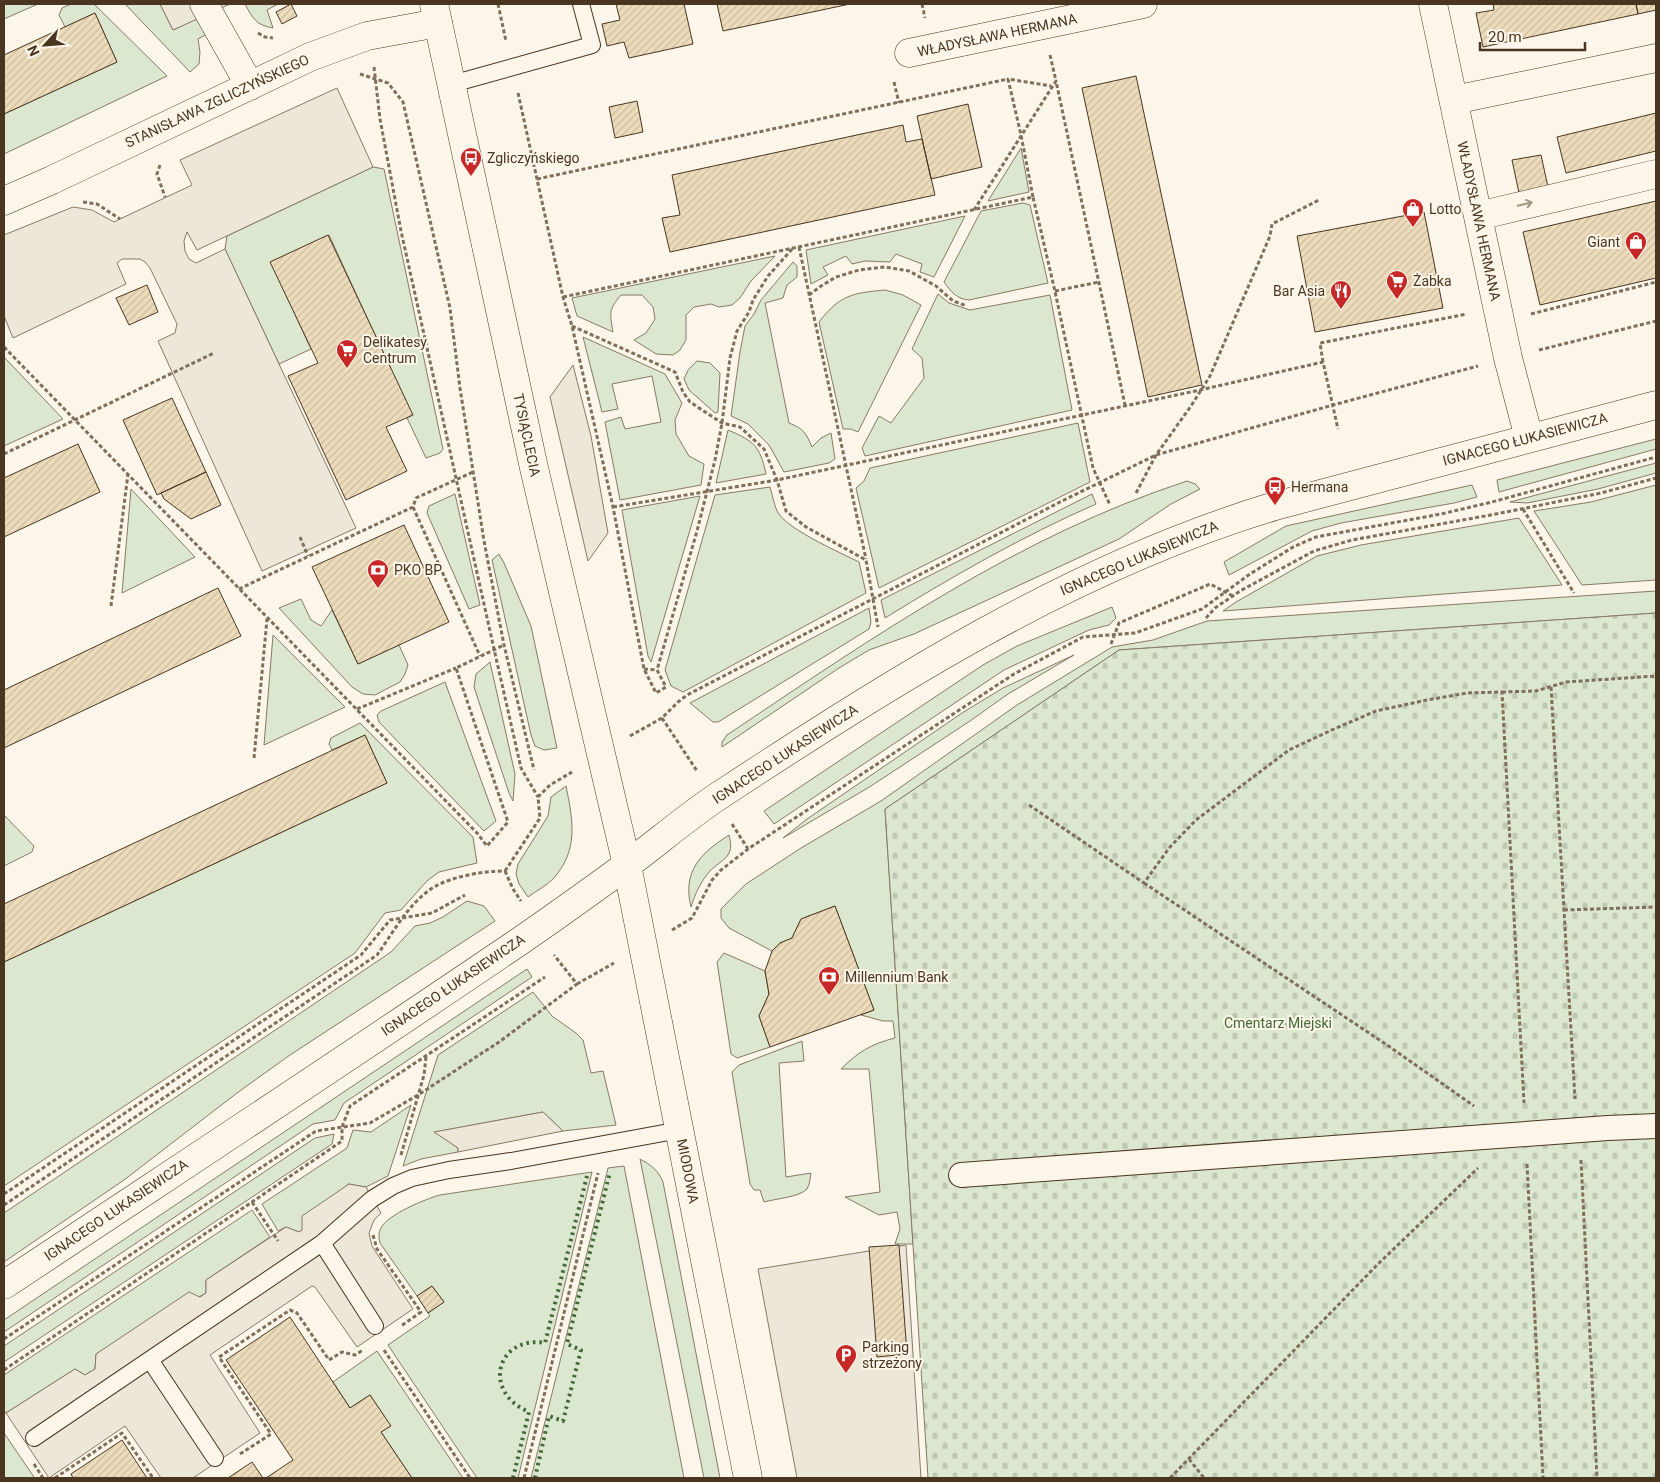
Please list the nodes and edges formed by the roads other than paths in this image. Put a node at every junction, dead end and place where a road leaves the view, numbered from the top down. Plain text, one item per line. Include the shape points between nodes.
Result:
1 (204, 4) edge
2 (582, 4) edge
3 (1143, 4) edge
4 (1433, 4) edge
5 (436, 13) edge
6 (909, 53) dead end
7 (1656, 58) edge
8 (452, 84) junction
9 (250, 86) junction
10 (1454, 100) junction
11 (1656, 174) edge
12 (4, 201) edge
13 (1478, 216) junction
14 (1656, 405) edge
15 (1529, 438) junction
16 (627, 865) junction
17 (1656, 1126) edge
18 (680, 1130) junction
19 (961, 1175) dead end
20 (322, 1243) junction
21 (4, 1285) edge
22 (375, 1326) dead end
23 (150, 1360) junction
24 (34, 1438) dead end
25 (215, 1458) dead end
26 (748, 1478) edge

1 - 9 street
2 - 8 lane via 592,46
3 - 6 street, WŁADYSŁAWA HERMANA
4 - 10 street, WŁADYSŁAWA HERMANA
5 - 8 street, TYSIĄCLECIA
5 - 9 street, STANISŁAWA ZGLICZYŃSKIEGO via 310,57
7 - 10 street
8 - 16 street, TYSIĄCLECIA via 534,468
9 - 12 street, STANISŁAWA ZGLICZYŃSKIEGO
10 - 13 street, WŁADYSŁAWA HERMANA
13 -> 11 street
13 - 15 street, WŁADYSŁAWA HERMANA via 1508,358
14 - 15 street, IGNACEGO ŁUKASIEWICZA
15 - 16 street, IGNACEGO ŁUKASIEWICZA via 1231,519 1054,594 821,729 715,799
16 - 18 street, MIODOWA
16 - 21 street, IGNACEGO ŁUKASIEWICZA via 537,929
17 - 19 street
18 - 20 lane via 412,1178 372,1199
18 - 26 street, MIODOWA
20 - 22 lane
20 - 23 lane
23 - 24 lane
23 - 25 lane

